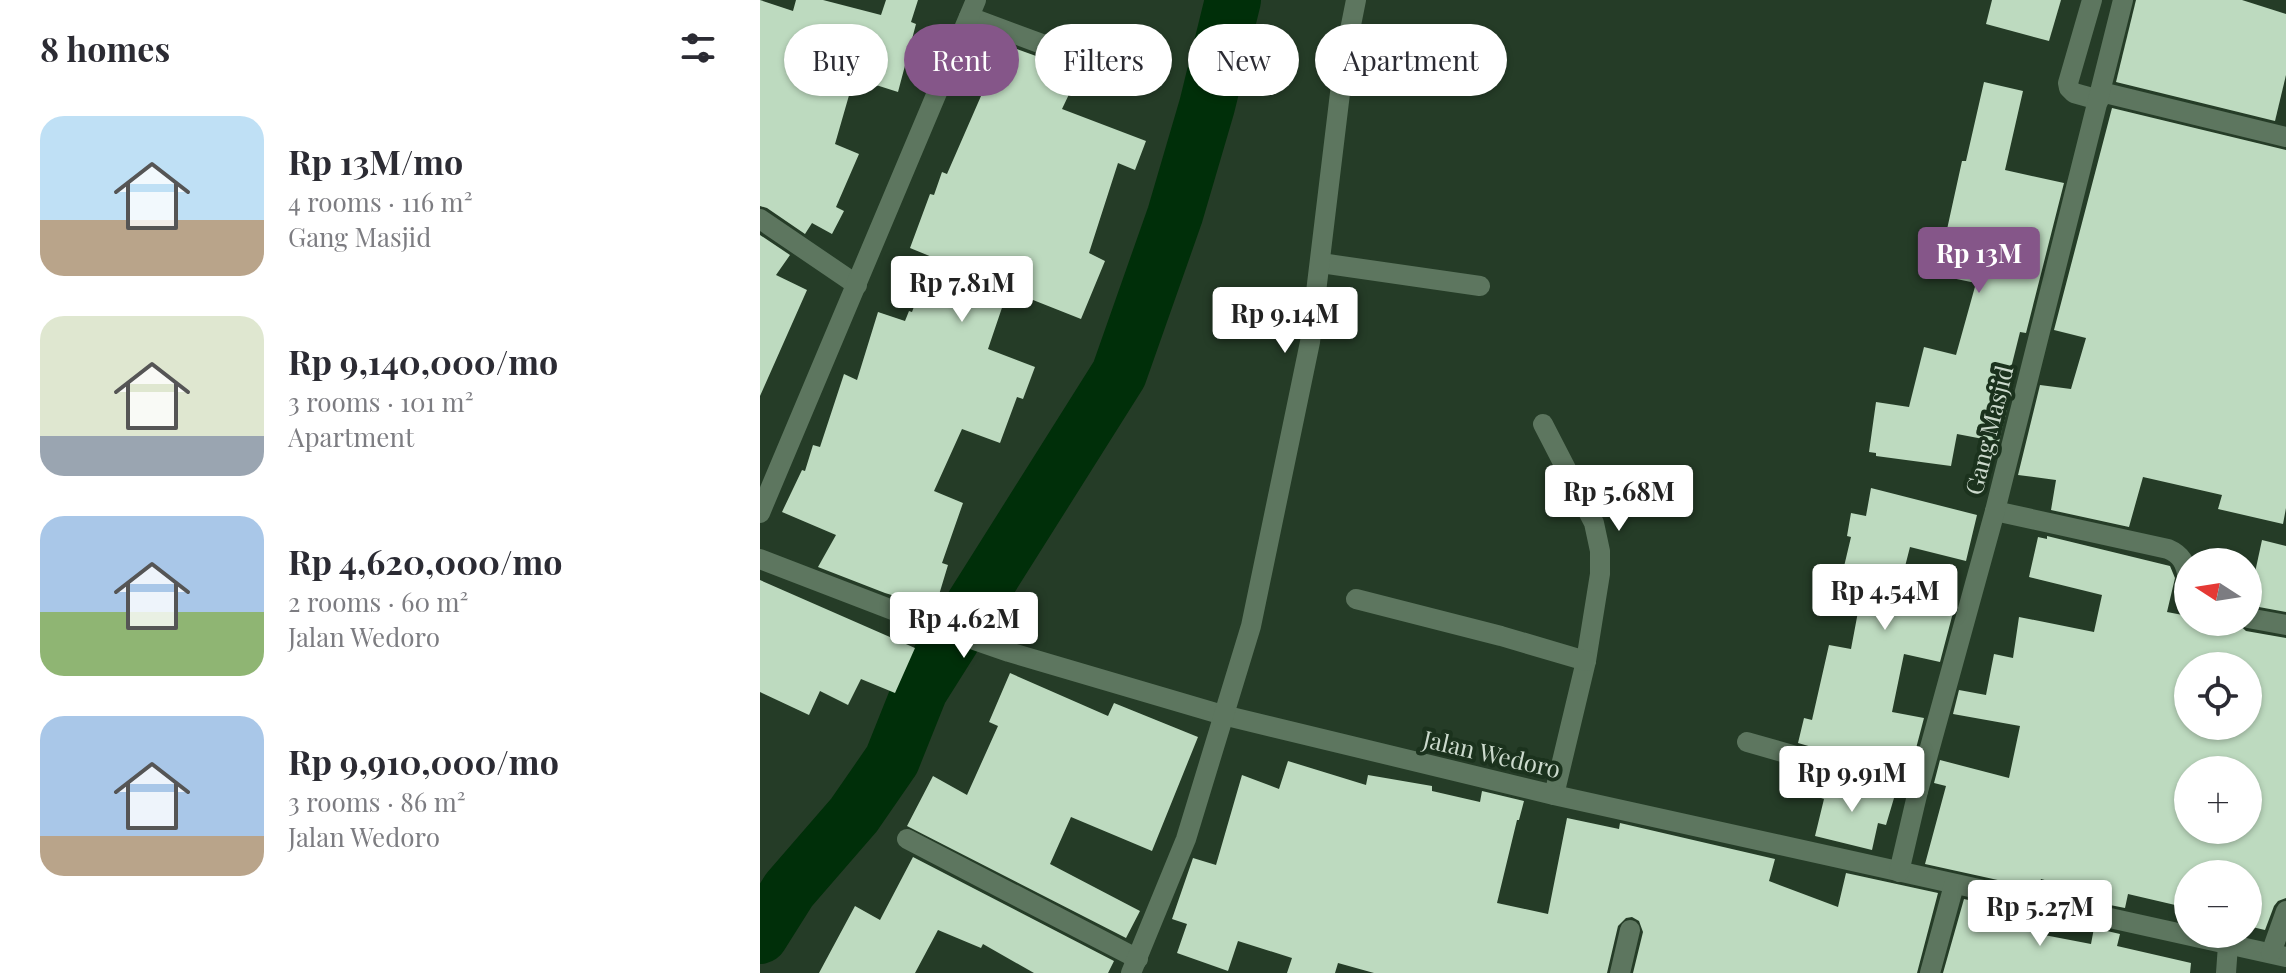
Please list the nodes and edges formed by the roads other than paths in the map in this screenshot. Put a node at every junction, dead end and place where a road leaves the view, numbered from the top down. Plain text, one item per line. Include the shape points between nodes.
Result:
1 (1356, 0) edge
2 (2092, 0) edge
3 (2123, 0) edge
4 (973, 8) edge
5 (1035, 37) edge
6 (2100, 96) junction
7 (2286, 137) edge
8 (760, 219) edge
9 (1321, 263) junction
10 (857, 285) junction
11 (1480, 286) dead end
12 (1543, 424) dead end
13 (1995, 511) junction
14 (760, 513) edge
15 (2174, 551) edge
16 (760, 559) edge
17 (1356, 599) dead end
18 (2262, 621) edge
19 (2286, 625) edge
20 (1586, 661) junction
21 (1223, 715) junction
22 (1747, 742) dead end
23 (1918, 791) junction
24 (1554, 795) junction
25 (907, 839) dead end
26 (1899, 872) junction
27 (1954, 885) junction
28 (2286, 911) edge
29 (1630, 930) dead end
30 (2174, 933) edge
31 (2228, 948) edge
32 (2243, 948) edge
33 (2279, 955) edge
34 (1134, 966) edge
35 (1620, 973) edge
36 (1930, 973) edge
37 (2226, 973) edge

1 - 9 street
2 - 6 street via 2068,83 2074,93
3 - 6 street, Gang Masjid
4 - 5 street
4 - 10 street
6 - 7 street
6 - 13 street, Gang Masjid
8 - 10 street
9 - 11 street
9 - 21 street via 1310,342 1251,626
10 - 14 street
12 - 20 street via 1598,538 1600,574
13 - 15 street
13 - 23 street, Gang Masjid
16 - 21 street, Jalan Wedoro via 1009,652
17 - 20 street
18 - 19 street
20 - 24 street
21 - 24 street, Jalan Wedoro
21 - 34 street via 1186,839
22 - 23 street
23 - 26 street, Gang Masjid
24 - 26 street, Jalan Wedoro
25 - 34 street
26 - 27 street, Jalan Wedoro
27 - 30 street, Jalan Wedoro
27 - 36 street
28 - 33 street
29 - 35 street
31 - 37 street
32 - 33 street, Jalan Wedoro

